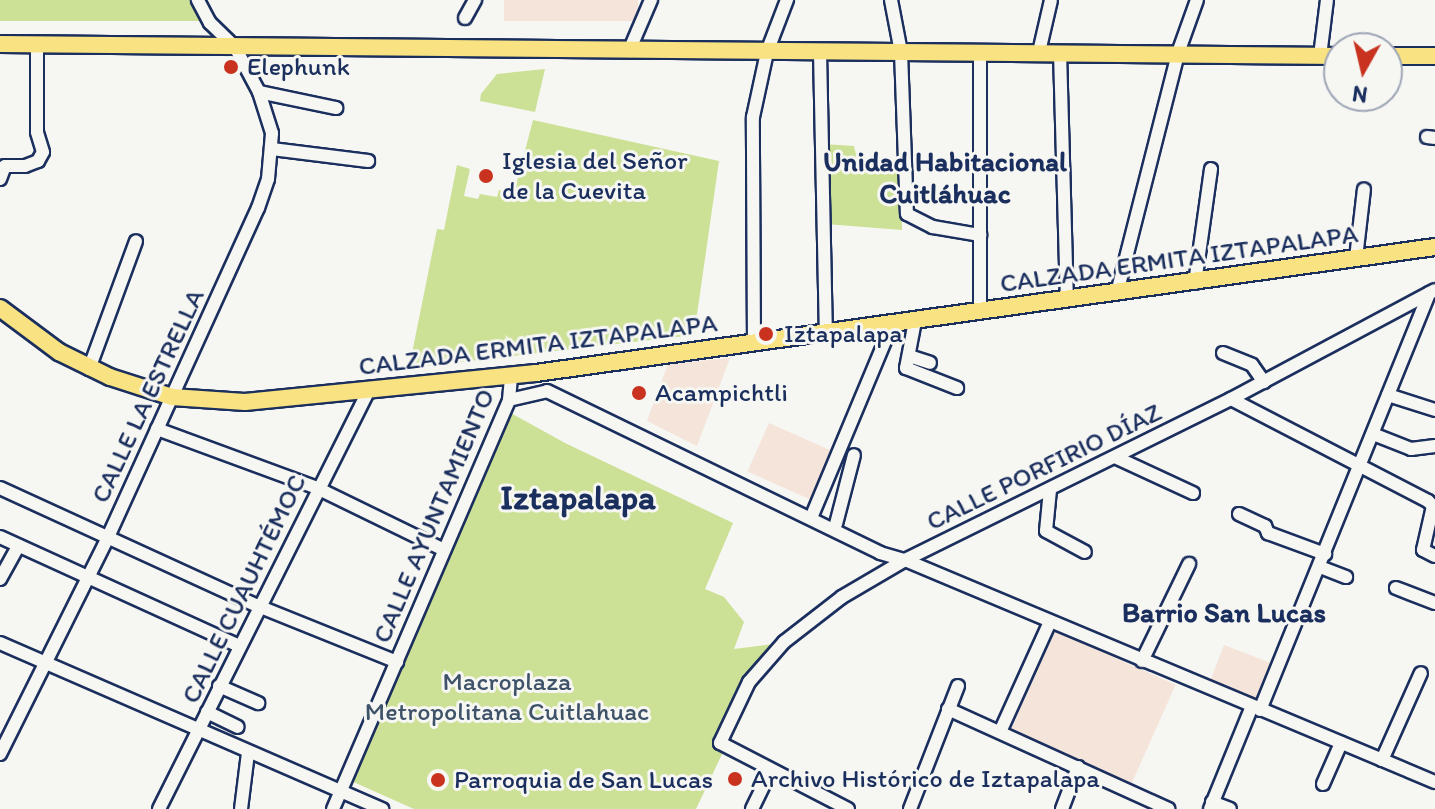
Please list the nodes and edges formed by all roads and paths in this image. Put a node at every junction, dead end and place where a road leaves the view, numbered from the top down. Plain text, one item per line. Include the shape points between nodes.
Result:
1 (198, 0) edge
2 (475, 0) edge
3 (651, 0) edge
4 (787, 0) edge
5 (891, 0) edge
6 (1051, 0) edge
7 (1197, 0) edge
8 (1327, 0) edge
9 (465, 18) dead end
10 (0, 44) edge
11 (37, 45) junction
12 (235, 47) junction
13 (629, 51) junction
14 (767, 52) junction
15 (820, 52) junction
16 (901, 52) junction
17 (980, 52) junction
18 (1039, 52) junction
19 (1060, 52) junction
20 (1178, 53) junction
21 (1320, 56) joint
22 (1403, 56) edge
23 (1435, 56) edge
24 (259, 92) junction
25 (336, 108) dead end
26 (272, 149) junction
27 (368, 161) dead end
28 (1211, 169) dead end
29 (0, 179) edge
30 (1364, 189) dead end
31 (980, 235) junction
32 (136, 241) dead end
33 (1435, 247) edge
34 (1356, 258) junction
35 (1195, 283) junction
36 (1432, 291) edge
37 (1117, 293) junction
38 (1067, 300) junction
39 (0, 308) edge
40 (980, 312) junction
41 (915, 321) junction
42 (826, 334) junction
43 (887, 336) dead end
44 (754, 343) junction
45 (1223, 353) dead end
46 (909, 356) junction
47 (930, 363) dead end
48 (89, 369) junction
49 (536, 373) junction
50 (505, 375) junction
51 (1264, 382) junction
52 (957, 388) dead end
53 (369, 389) junction
54 (1388, 395) junction
55 (172, 397) junction
56 (1231, 399) junction
57 (509, 400) junction
58 (1435, 410) edge
59 (157, 429) junction
60 (1373, 434) junction
61 (1435, 446) edge
62 (854, 455) dead end
63 (1115, 457) junction
64 (1360, 468) junction
65 (0, 488) edge
66 (317, 488) junction
67 (1050, 490) junction
68 (1193, 493) dead end
69 (1239, 514) dead end
70 (812, 515) junction
71 (836, 524) junction
72 (0, 537) edge
73 (108, 537) junction
74 (18, 546) junction
75 (444, 550) junction
76 (1085, 552) dead end
77 (1325, 554) junction
78 (891, 555) junction
79 (1435, 556) edge
80 (905, 560) junction
81 (1189, 564) dead end
82 (1320, 567) junction
83 (1346, 577) dead end
84 (88, 578) junction
85 (0, 579) edge
86 (1396, 588) dead end
87 (1435, 603) edge
88 (258, 606) junction
89 (1050, 622) junction
90 (0, 643) edge
91 (239, 646) junction
92 (1142, 661) junction
93 (397, 662) junction
94 (46, 663) junction
95 (1421, 673) dead end
96 (219, 686) junction
97 (958, 686) dead end
98 (258, 703) dead end
99 (1256, 708) junction
100 (948, 709) junction
101 (207, 712) junction
102 (238, 727) dead end
103 (199, 730) junction
104 (1000, 732) junction
105 (1341, 743) junction
106 (248, 753) junction
107 (0, 754) edge
108 (1382, 760) junction
109 (1078, 767) junction
110 (771, 770) junction
111 (1434, 779) edge
112 (1323, 784) dead end
113 (341, 791) junction
114 (1211, 806) edge
115 (159, 809) edge
116 (241, 809) edge
117 (333, 809) edge
118 (382, 809) edge
119 (752, 809) edge
120 (848, 809) edge
121 (910, 809) edge
122 (1062, 809) edge
123 (1168, 809) edge
124 (1230, 809) edge

1 - 12 street, CALLE LA ESTRELLA via 210,23
2 - 9 street
3 - 13 street
4 - 14 street
5 - 16 street
6 - 18 street
7 - 20 street
8 - 21 street
10 - 11 main road
11 - 12 main road
11 - 29 street via 37,132 43,152 38,161 25,166 5,166
12 - 13 main road
12 - 24 street, CALLE LA ESTRELLA
13 - 14 main road
14 - 15 main road
14 - 44 street via 753,117
15 - 16 main road
15 - 42 street
16 - 17 main road
16 - 31 street via 906,205 912,219
17 - 18 main road
17 - 31 street
18 - 19 main road
19 - 20 main road
19 - 38 street
20 - 21 main road
20 - 37 street
22 - 23 main road
24 - 25 street
24 - 26 street, CALLE LA ESTRELLA
26 - 27 street
26 - 55 street, CALLE LA ESTRELLA via 258,208
28 - 35 street
30 - 34 street
31 - 40 street
32 - 48 street
33 - 34 main road, CALZADA ERMITA IZTAPALAPA
34 - 35 main road, CALZADA ERMITA IZTAPALAPA
35 - 37 main road, CALZADA ERMITA IZTAPALAPA
36 - 51 street, CALLE PORFIRIO DÍAZ
36 - 54 street
37 - 38 main road, CALZADA ERMITA IZTAPALAPA
38 - 40 main road, CALZADA ERMITA IZTAPALAPA
39 - 48 main road, CALZADA ERMITA IZTAPALAPA
40 - 41 main road, CALZADA ERMITA IZTAPALAPA
41 - 42 main road, CALZADA ERMITA IZTAPALAPA
41 - 46 street
42 - 44 main road, CALZADA ERMITA IZTAPALAPA
43 - 70 street
44 - 49 main road, CALZADA ERMITA IZTAPALAPA
45 - 51 street via 1252,365
46 - 47 street
46 - 52 street via 906,368
48 - 55 main road, CALZADA ERMITA IZTAPALAPA
49 - 50 main road, CALZADA ERMITA IZTAPALAPA
49 - 70 street
50 - 53 main road, CALZADA ERMITA IZTAPALAPA
50 - 57 street, CALLE AYUNTAMIENTO via 511,379
51 - 56 street, CALLE PORFIRIO DÍAZ
53 - 55 main road, CALZADA ERMITA IZTAPALAPA via 245,402
53 - 66 street, CALLE CUAUHTÉMOC
54 - 58 street
54 - 60 street
55 - 59 street, CALLE LA ESTRELLA
56 - 63 street, CALLE PORFIRIO DÍAZ
56 - 64 street
57 - 70 street via 547,391
57 - 75 street, CALLE AYUNTAMIENTO
59 - 66 street
59 - 73 street, CALLE LA ESTRELLA
60 - 61 street via 1411,449
60 - 64 street
62 - 71 street
63 - 67 street, CALLE PORFIRIO DÍAZ
63 - 68 street
64 - 77 street
64 - 79 street via 1433,506 1423,550
65 - 73 street
66 - 75 street
66 - 88 street, CALLE CUAUHTÉMOC
67 - 76 street via 1046,531
67 - 80 street, CALLE PORFIRIO DÍAZ
69 - 77 street via 1265,526 1268,533
70 - 71 street
70 - 78 street
71 - 78 street
72 - 74 street
73 - 84 street, CALLE LA ESTRELLA
73 - 88 street
74 - 84 street
74 - 85 street
75 - 93 street, CALLE AYUNTAMIENTO
77 - 82 street
78 - 80 street
80 - 89 street
80 - 110 street, CALLE PORFIRIO DÍAZ via 842,597 784,642 749,682 719,738 723,747
81 - 92 street
82 - 83 street
82 - 99 street
84 - 91 street
84 - 94 street, CALLE LA ESTRELLA
86 - 87 street
88 - 91 street, CALLE CUAUHTÉMOC
88 - 93 street
89 - 92 street
89 - 104 street
90 - 94 street
91 - 96 street, CALLE CUAUHTÉMOC
92 - 99 street
93 - 113 street, CALLE AYUNTAMIENTO
94 - 103 street
94 - 107 street, CALLE LA ESTRELLA
95 - 108 street
96 - 98 street
96 - 101 street, CALLE CUAUHTÉMOC
97 - 100 street
99 - 105 street
99 - 114 street
100 - 104 street
100 - 121 street
101 - 102 street
101 - 103 street, CALLE CUAUHTÉMOC
103 - 106 street
103 - 115 street, CALLE CUAUHTÉMOC
104 - 109 street
105 - 108 street
105 - 112 street
106 - 113 street
106 - 116 street
108 - 111 street
109 - 122 street
109 - 123 street
110 - 119 street
110 - 120 street
113 - 117 street, CALLE AYUNTAMIENTO
113 - 118 street
114 - 124 street

